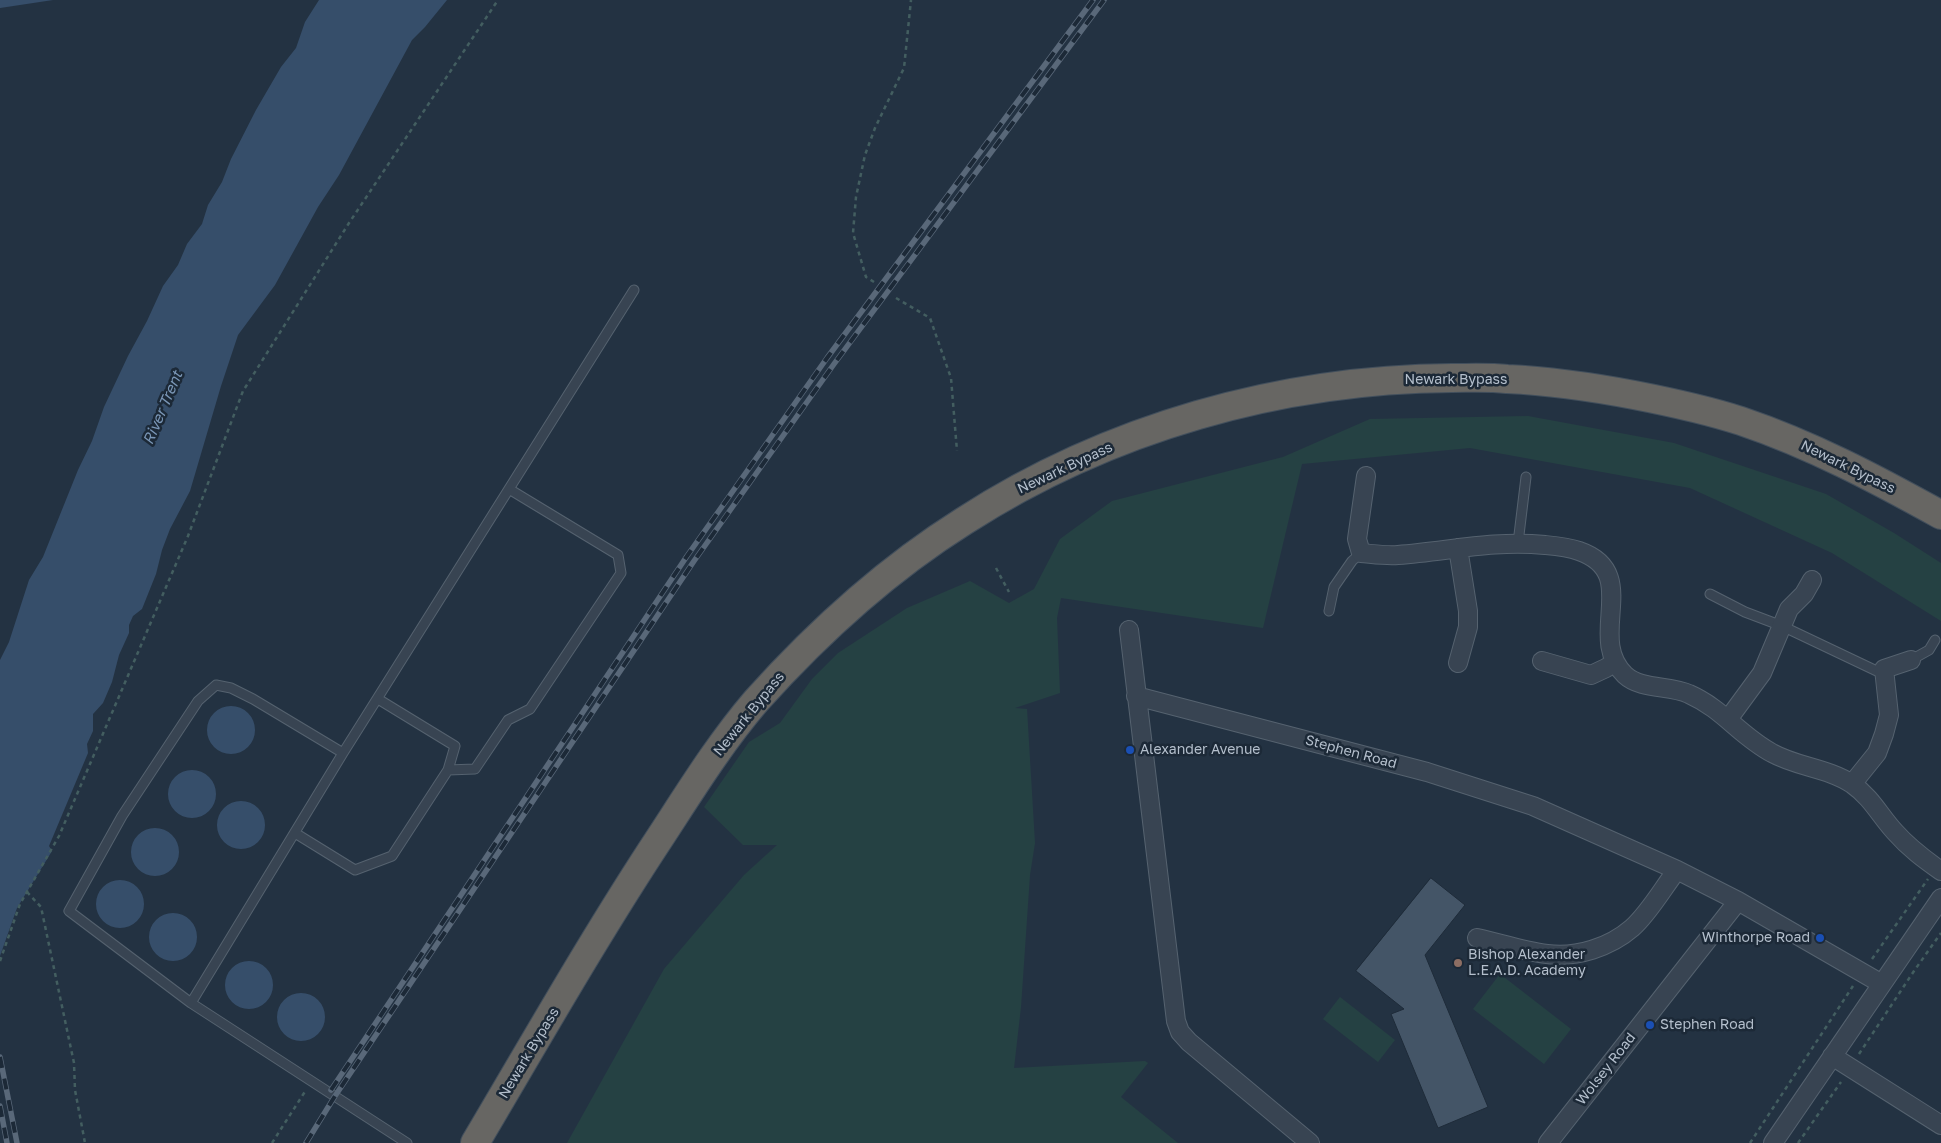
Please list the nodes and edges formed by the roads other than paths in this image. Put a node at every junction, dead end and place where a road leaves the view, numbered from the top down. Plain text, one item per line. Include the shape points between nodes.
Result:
1 (634, 290) dead end
2 (1366, 476) dead end
3 (1526, 477) dead end
4 (509, 489) junction
5 (1941, 515) edge
6 (1518, 543) junction
7 (1458, 548) junction
8 (1361, 553) junction
9 (1812, 580) dead end
10 (1710, 594) dead end
11 (1329, 611) dead end
12 (1782, 626) junction
13 (1129, 630) dead end
14 (1935, 640) dead end
15 (1911, 660) joint
16 (1542, 661) dead end
17 (1615, 662) junction
18 (1458, 663) dead end
19 (1884, 671) junction
20 (1136, 696) junction
21 (378, 699) junction
22 (1729, 718) junction
23 (343, 753) junction
24 (448, 770) junction
25 (1852, 784) junction
26 (295, 832) junction
27 (1938, 869) edge
28 (1677, 870) junction
29 (1941, 898) edge
30 (1738, 901) junction
31 (1477, 938) dead end
32 (1882, 984) junction
33 (191, 1003) junction
34 (1832, 1056) junction
35 (1941, 1125) edge
36 (407, 1143) edge
37 (475, 1143) edge
38 (1310, 1143) edge
39 (1548, 1143) edge
40 (1773, 1143) edge

1 - 4 lane
2 - 8 street via 1357,539
3 - 6 lane
4 - 21 lane
4 - 24 lane via 618,555 621,573 530,709 508,720 475,769
5 - 37 highway, Newark Bypass via 1862,471 1739,420 1582,385 1502,378 1360,382 1301,391 1179,421 1094,452 1027,484 927,546 868,591 811,643 753,705 704,769 633,878
6 - 7 street
6 - 17 street via 1579,551 1598,562 1612,587 1609,646
7 - 8 street via 1398,555
7 - 18 street via 1468,627
8 - 11 lane via 1334,587
9 - 12 street via 1789,609
10 - 12 lane
12 - 19 lane
12 - 22 street via 1762,674
13 - 20 street
14 - 15 lane via 1929,650
15 - 19 street
16 - 17 street via 1591,675
17 - 22 street via 1633,680 1686,692
19 - 25 street via 1889,714 1884,734 1877,753
20 - 28 street, Stephen Road via 1481,788 1533,806
20 - 38 street via 1176,1021 1180,1032
21 - 23 lane
21 - 24 lane via 455,746
22 - 25 street via 1742,733 1770,752
23 - 26 lane
23 - 33 lane via 252,699 216,684 198,701 122,816 69,910
24 - 26 lane via 392,856 355,870
25 - 27 street via 1874,803 1894,831 1918,855
26 - 33 lane
28 - 30 street, Stephen Road
28 - 31 street via 1634,927 1613,941 1588,951 1550,955
29 - 32 street
30 - 32 street, Stephen Road
30 - 39 street, Wolsey Road
32 - 34 street
33 - 36 lane
34 - 35 street
34 - 40 street

